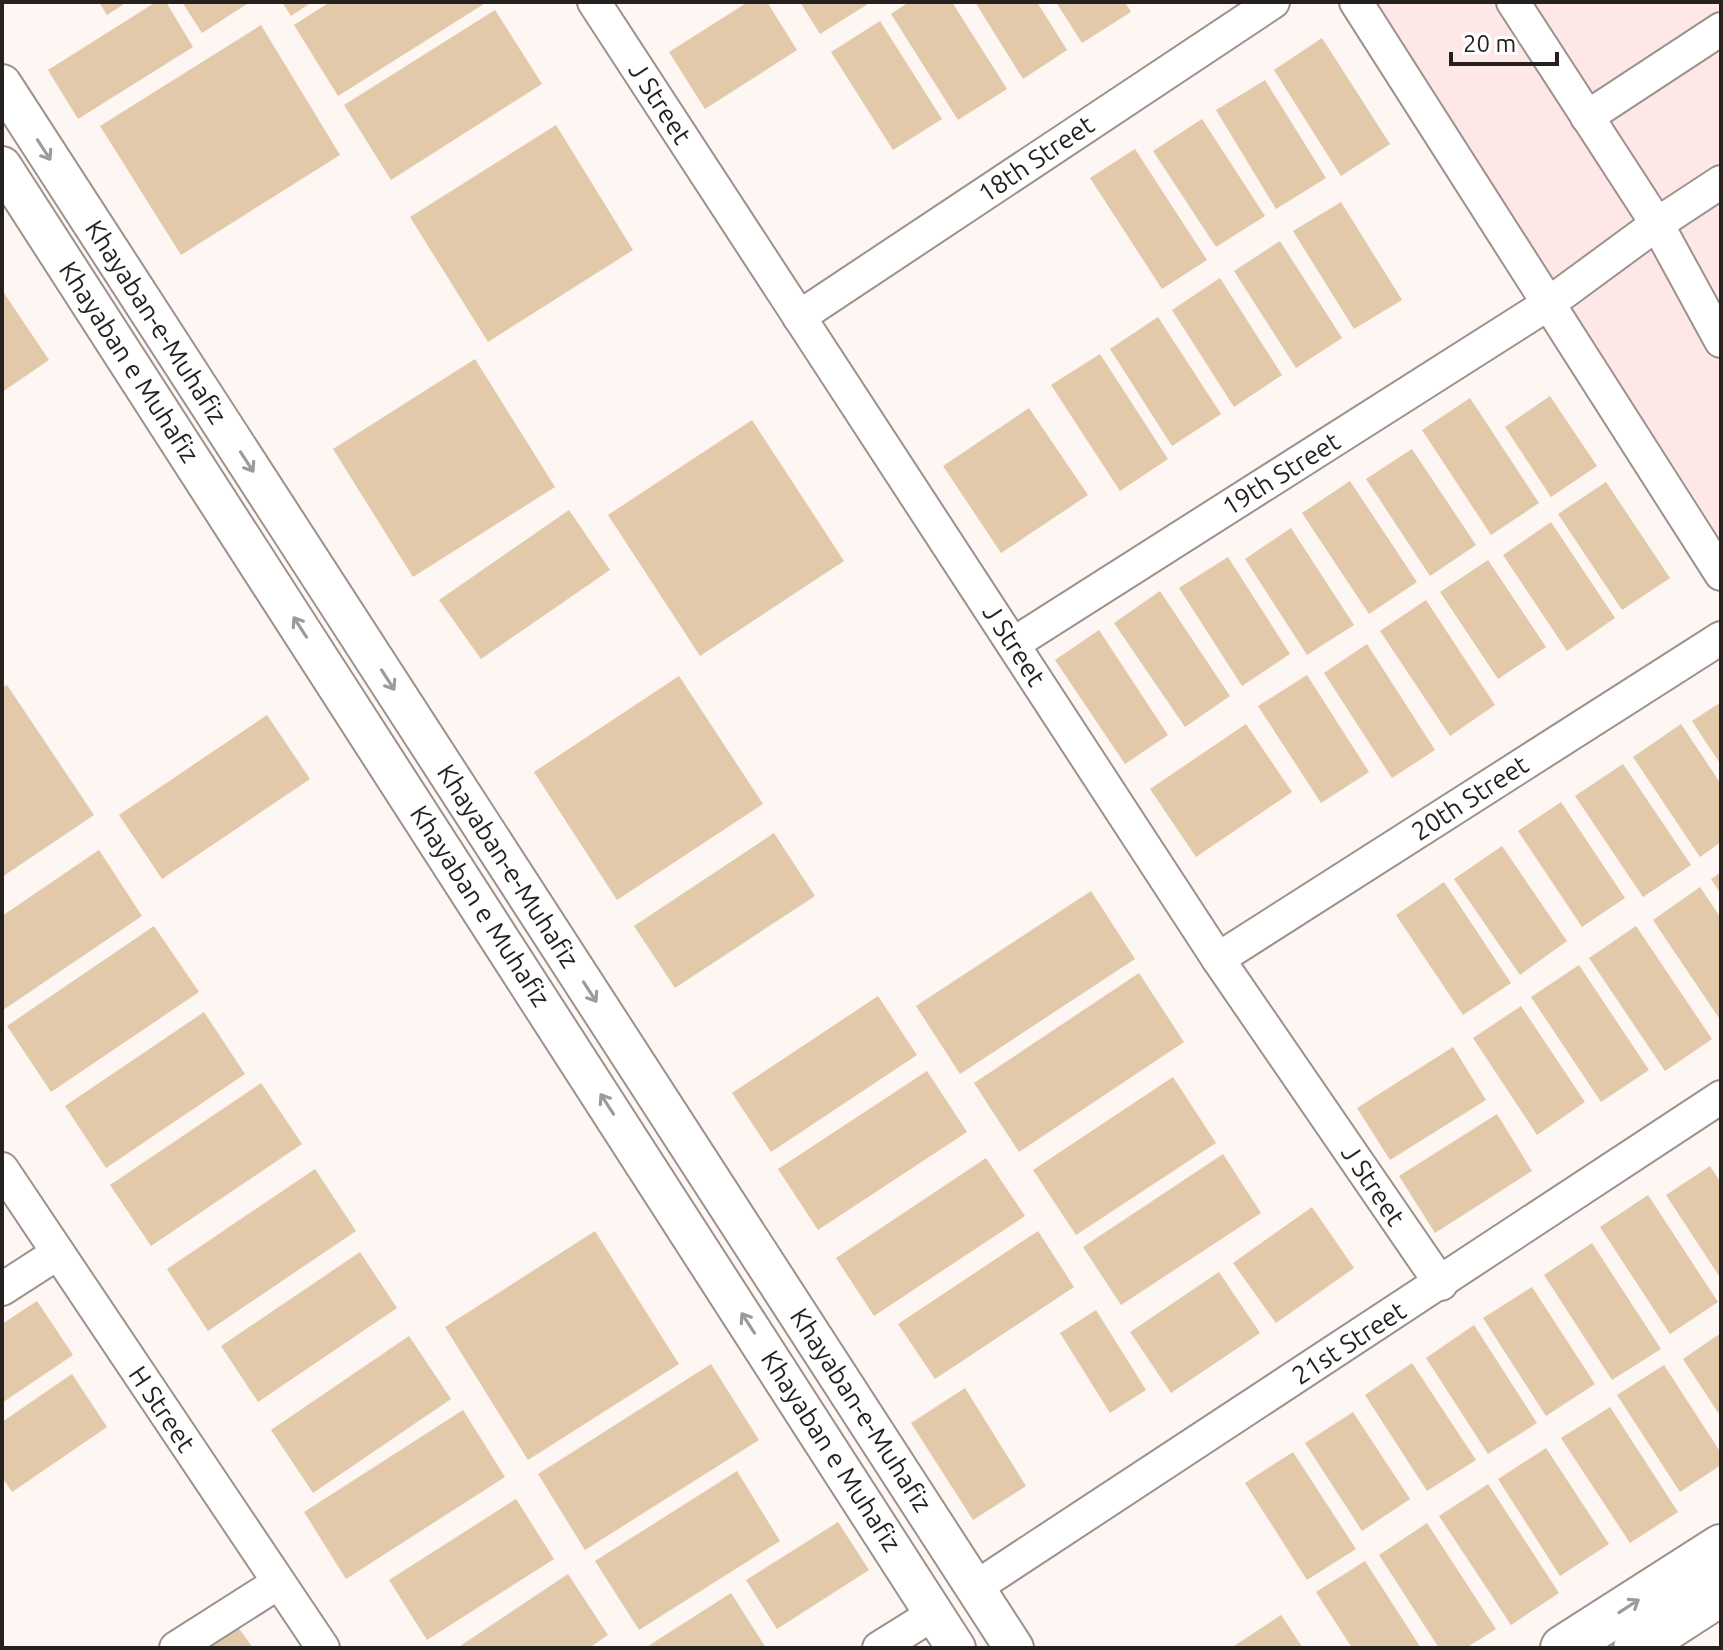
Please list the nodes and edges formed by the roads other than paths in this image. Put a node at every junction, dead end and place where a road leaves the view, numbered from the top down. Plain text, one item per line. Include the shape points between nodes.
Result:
1 (594, 2) edge
2 (1273, 2) edge
3 (1356, 2) edge
4 (1524, 6) edge
5 (1721, 29) edge
6 (2, 84) edge
7 (1587, 117) junction
8 (2, 166) edge
9 (1721, 182) edge
10 (91, 221) junction
11 (1657, 224) junction
12 (53, 245) junction
13 (1548, 304) junction
14 (799, 317) junction
15 (1720, 337) edge
16 (1721, 574) edge
17 (1721, 638) edge
18 (1013, 644) junction
19 (1218, 959) junction
20 (1721, 1097) edge
21 (2, 1169) edge
22 (58, 1253) junction
23 (1441, 1284) junction
24 (2, 1289) edge
25 (1721, 1547) edge
26 (278, 1583) junction
27 (976, 1587) junction
28 (1721, 1593) edge
29 (935, 1613) junction
30 (176, 1648) edge
31 (323, 1648) edge
32 (879, 1648) edge
33 (956, 1648) edge
34 (1014, 1648) edge
35 (1563, 1648) edge
36 (1636, 1648) edge

1 - 14 street, J Street
2 - 14 street, 18th Street
3 - 13 street
4 - 7 street
5 - 7 street
6 -> 10 street, Khayaban-e-Muhafiz
7 - 11 street
8 - 12 street, Khayaban e Muhafiz
9 - 11 street, 19th Street
10 - 12 street
10 -> 27 street, Khayaban-e-Muhafiz
11 - 13 street, 19th Street
11 - 15 street
29 -> 12 street, Khayaban e Muhafiz
13 - 16 street
13 - 18 street, 19th Street
14 - 18 street, J Street
17 - 19 street, 20th Street
18 - 19 street, J Street
19 - 23 street, J Street
20 - 23 street, 21st Street
21 - 22 street, H Street
22 - 24 street
22 - 26 street, H Street
23 - 27 street, 21st Street
35 -> 25 main road
26 - 30 street
26 - 31 street, H Street
27 - 34 street, Khayaban-e-Muhafiz
28 - 36 main road
29 - 32 street
29 - 33 street, Khayaban e Muhafiz

